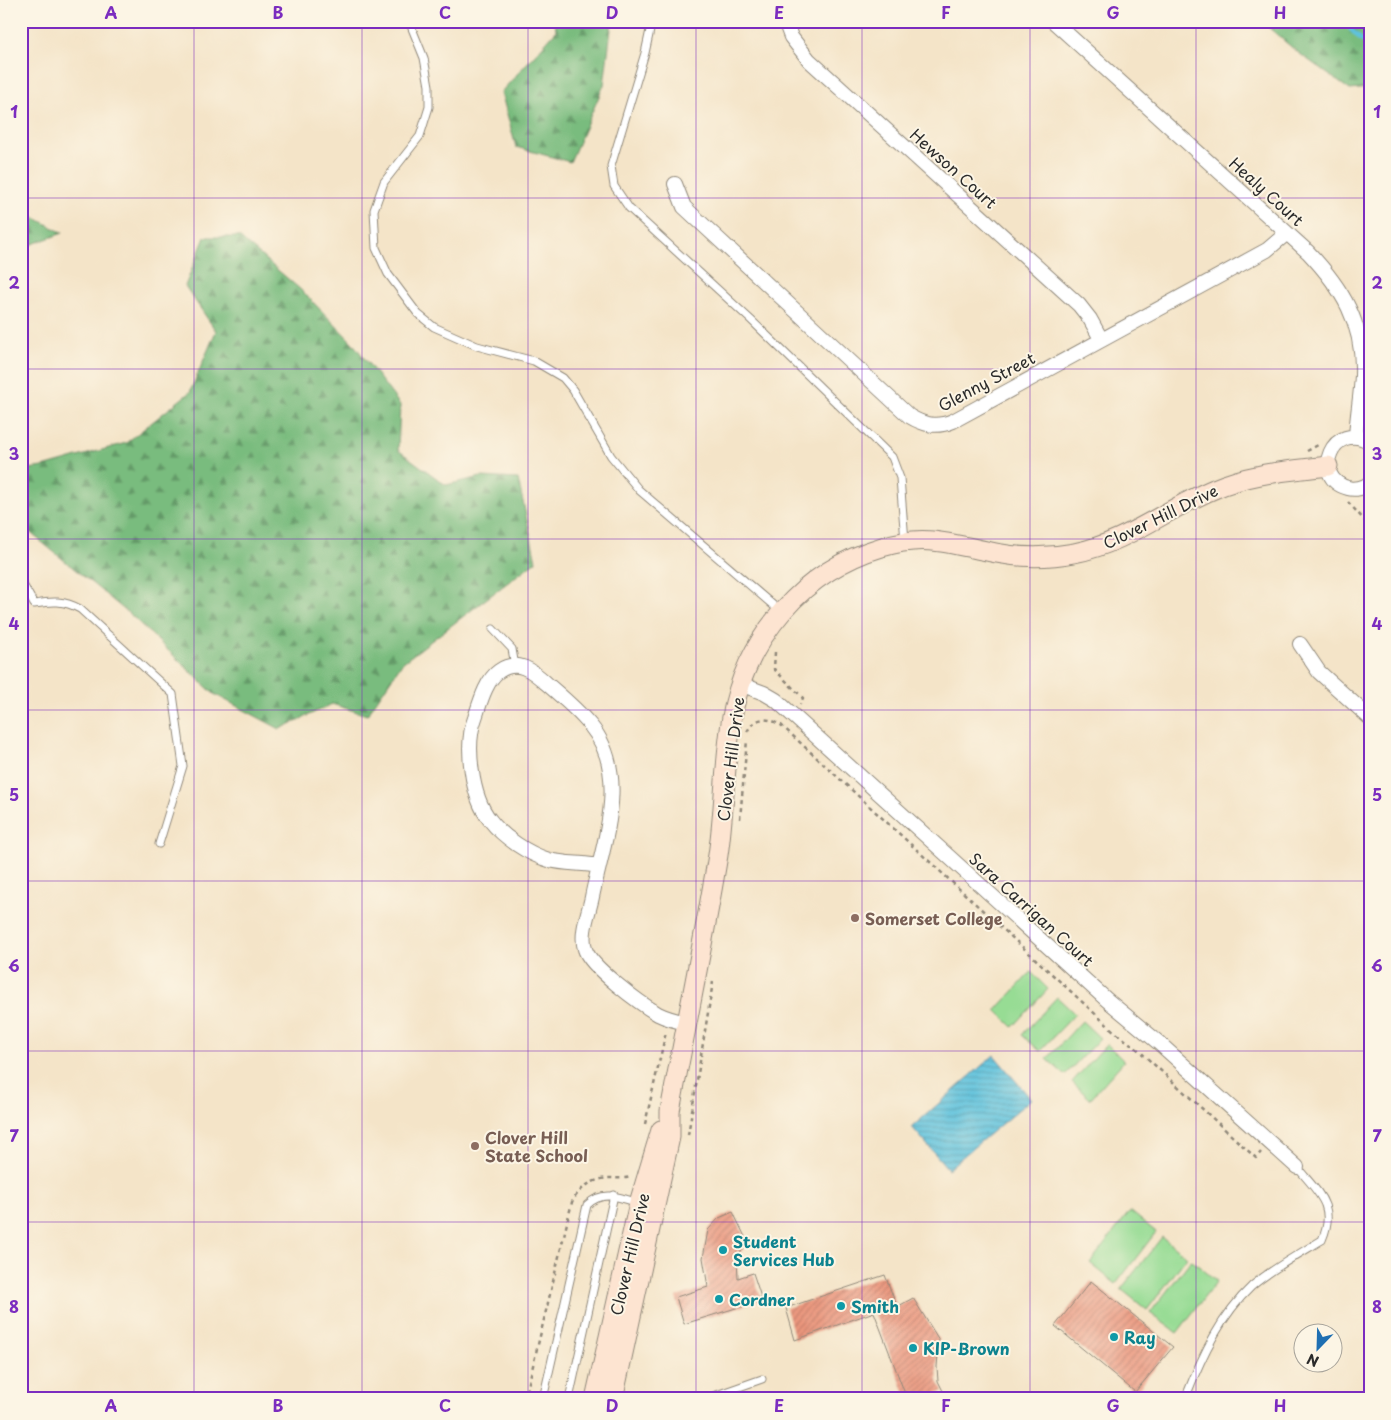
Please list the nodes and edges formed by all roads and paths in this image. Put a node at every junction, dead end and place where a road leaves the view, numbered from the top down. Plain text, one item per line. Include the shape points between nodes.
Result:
1 (409, 21) edge
2 (652, 21) edge
3 (785, 21) edge
4 (1053, 21) edge
5 (675, 184) dead end
6 (1286, 233) junction
7 (1101, 339) junction
8 (1366, 355) edge
9 (1356, 437) junction
10 (1370, 442) edge
11 (1328, 466) junction
12 (1369, 487) edge
13 (905, 542) junction
14 (21, 581) edge
15 (781, 613) junction
16 (493, 629) dead end
17 (1300, 644) dead end
18 (515, 666) junction
19 (740, 684) junction
20 (1370, 718) edge
21 (739, 827) dead end
22 (159, 844) dead end
23 (598, 866) junction
24 (713, 981) dead end
25 (678, 1021) junction
26 (670, 1111) junction
27 (643, 1133) dead end
28 (687, 1138) dead end
29 (1269, 1143) junction
30 (1298, 1167) joint
31 (633, 1174) dead end
32 (614, 1195) junction
33 (639, 1203) junction
34 (654, 1218) junction
35 (762, 1379) dead end
36 (525, 1399) edge
37 (543, 1399) edge
38 (568, 1399) edge
39 (595, 1399) edge
40 (613, 1399) edge
41 (704, 1399) edge
42 (1187, 1399) edge

1 - 15 lane via 424,58 429,86 428,107 420,136 384,182 374,210 376,248 388,274 418,314 434,327 477,346 534,361 564,378 611,456 639,490
2 - 13 lane via 614,154 611,177 614,186 629,208 892,457 900,478
3 - 7 street, Hewson Court via 791,37 809,60 1079,305
4 - 6 street, Healy Court
5 - 7 street, Glenny Street via 684,207 909,416 921,422 942,426 953,421
6 - 7 street, Glenny Street via 1267,250
6 - 8 street, Healy Court via 1331,276 1347,301
8 - 9 street, Healy Court
9 - 10 street
9 - 11 street via 1341,440 1335,445 1328,458
11 - 12 street via 1335,481 1342,486 1350,489
11 - 13 street, Clover Hill Drive via 1262,473 1237,480 1190,500 1124,537 1074,553 1023,556 949,542
13 - 15 street, Clover Hill Drive via 872,550 833,568 798,594
14 - 22 lane via 34,604 54,600 68,602 80,609 173,694 183,766
15 - 19 street, Clover Hill Drive via 753,653
16 - 18 lane via 512,649
17 - 20 street via 1320,672
18 - 23 street via 531,670 556,691 591,725 602,744 611,768 612,792
18 - 23 street via 498,672 493,678 470,730 478,799 489,819 524,848 550,860
19 - 25 street, Clover Hill Drive via 732,718 718,852
19 - 29 street, Sara Carrigan Court via 776,700
21 - 29 path via 747,732 755,722 766,718 781,725 1256,1158
23 - 25 street via 584,935 585,950 591,961 650,1009
24 - 28 path
25 - 26 street, Clover Hill Drive
25 - 27 path
26 - 33 street, Clover Hill Drive via 659,1133
26 - 34 street, Clover Hill Drive via 670,1137
29 - 30 street, Sara Carrigan Court
30 - 42 lane via 1329,1210 1328,1227 1322,1240 1252,1287 1225,1320 1201,1358
31 - 36 path via 627,1178 604,1178 582,1187 572,1202
32 - 33 lane
32 - 37 lane via 593,1198 582,1216
32 - 38 lane
33 - 34 lane
33 - 39 street, Clover Hill Drive
34 - 40 street, Clover Hill Drive
35 - 41 lane

